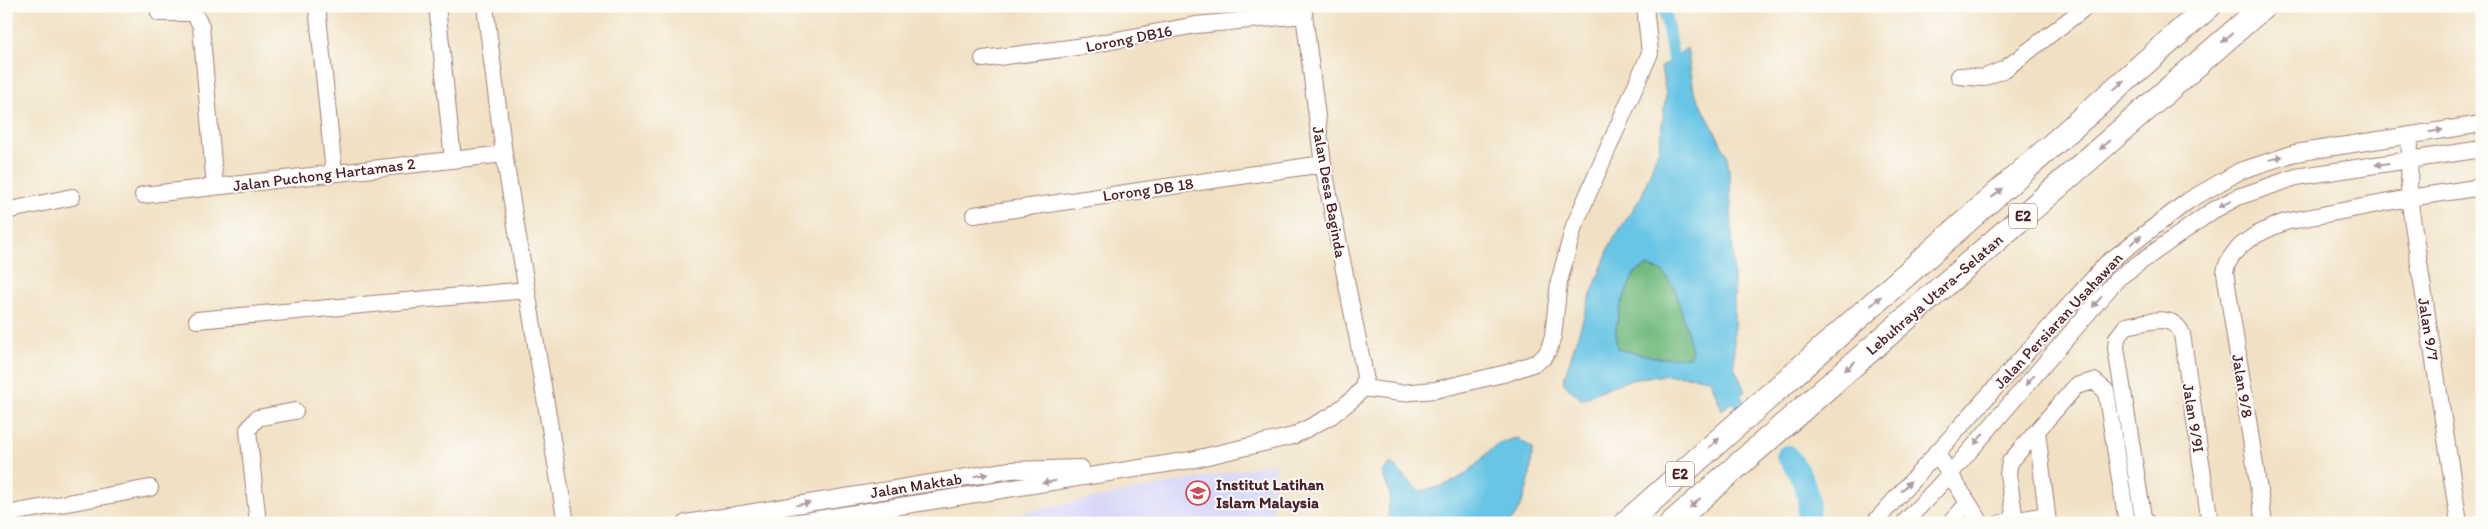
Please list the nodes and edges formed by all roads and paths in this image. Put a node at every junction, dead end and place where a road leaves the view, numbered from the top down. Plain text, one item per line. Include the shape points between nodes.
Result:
1 (317, 6) edge
2 (437, 6) edge
3 (485, 6) edge
4 (1645, 6) edge
5 (2087, 6) edge
6 (2209, 6) edge
7 (2264, 6) edge
8 (1303, 11) edge
9 (158, 13) dead end
10 (984, 59) dead end
11 (1959, 76) dead end
12 (2482, 124) edge
13 (2410, 135) junction
14 (2482, 149) edge
15 (504, 154) junction
16 (453, 160) junction
17 (2408, 161) junction
18 (1323, 164) junction
19 (334, 173) junction
20 (215, 187) junction
21 (2482, 187) edge
22 (143, 195) dead end
23 (72, 197) dead end
24 (2408, 198) junction
25 (6, 211) edge
26 (974, 214) dead end
27 (527, 290) junction
28 (197, 320) dead end
29 (1364, 382) junction
30 (294, 411) dead end
31 (2036, 431) junction
32 (1936, 452) junction
33 (1149, 466) junction
34 (1950, 474) junction
35 (150, 488) dead end
36 (1968, 503) junction
37 (6, 514) edge
38 (2047, 519) edge
39 (2008, 521) edge
40 (2208, 522) edge
41 (258, 523) edge
42 (566, 523) edge
43 (686, 523) edge
44 (793, 523) edge
45 (1626, 523) edge
46 (1672, 523) edge
47 (1874, 523) edge
48 (1904, 523) edge
49 (1950, 523) edge
50 (1981, 523) edge
51 (2127, 523) edge
52 (2147, 523) edge
53 (2264, 523) edge
54 (2459, 523) edge

1 - 19 street
2 - 16 street
3 - 15 street
4 - 29 street via 1650,53 1574,226 1559,282 1553,336 1544,357 1508,373 1434,390 1401,393
5 - 11 street via 2005,69 1983,78
45 -> 6 highway, Lebuhraya Utara–Selatan / E2
7 -> 46 highway, Lebuhraya Utara–Selatan / E2
8 - 10 street, Lorong DB16
8 - 18 street, Jalan Desa Baginda
9 - 20 street via 194,14 201,26
13 -> 12 street, Jalan Persiaran Usahawan
13 - 17 street, Jalan 9/7
32 -> 13 street, Jalan Persiaran Usahawan via 2107,263 2188,201 2240,171 2267,161 2296,153
14 - 17 street, Jalan Persiaran Usahawan
15 - 16 street, Jalan Puchong Hartamas 2
15 - 27 street
16 - 19 street, Jalan Puchong Hartamas 2
17 - 24 street, Jalan 9/7
17 -> 34 street, Jalan Persiaran Usahawan via 2296,177 2238,197 2186,228 2118,278
18 - 26 street, Lorong DB 18
18 - 29 street, Jalan Desa Baginda
19 - 20 street, Jalan Puchong Hartamas 2
20 - 22 street, Jalan Puchong Hartamas 2
21 - 24 street
23 - 25 street
24 - 53 street, Jalan 9/8 via 2285,222 2233,250 2225,272
24 - 54 street, Jalan 9/7
27 - 28 street
27 - 42 street
29 - 33 street, Jalan Maktab via 1331,416 1293,436 1191,460
30 - 41 street via 258,418 248,430
31 - 38 street
31 - 39 street via 2008,468
31 - 51 street via 2076,386 2094,381 2101,385 2106,391
32 - 34 street
47 -> 32 street, Jalan Persiaran Usahawan
43 -> 33 street, Jalan Maktab via 1010,470
33 -> 44 street, Jalan Maktab
34 - 36 street
34 - 48 street, Jalan Persiaran Usahawan
35 - 37 street
36 - 49 street
36 - 50 street
38 - 39 street
40 - 52 street, Jalan 9/9I via 2182,334 2178,326 2167,320 2126,326 2117,338 2116,348 2143,517

